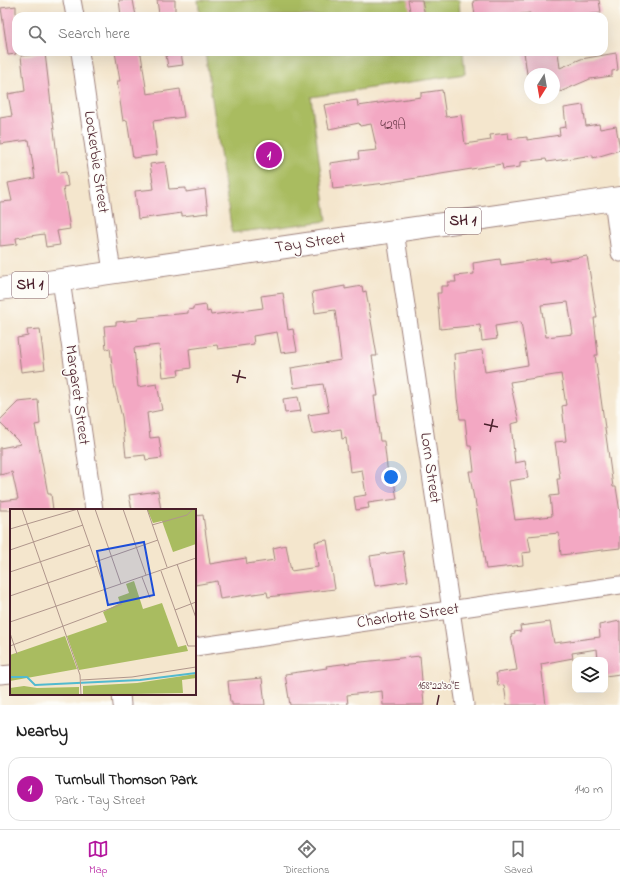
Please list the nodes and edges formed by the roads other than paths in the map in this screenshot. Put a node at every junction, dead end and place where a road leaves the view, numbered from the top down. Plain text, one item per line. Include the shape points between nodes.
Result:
1 (72, 0) edge
2 (74, 12) edge
3 (81, 56) edge
4 (616, 199) edge
5 (395, 231) junction
6 (620, 253) edge
7 (112, 272) junction
8 (61, 280) junction
9 (0, 289) edge
10 (94, 509) edge
11 (620, 585) edge
12 (451, 610) junction
13 (196, 647) edge
14 (10, 674) edge
15 (0, 675) edge
16 (121, 695) edge
17 (122, 705) edge
18 (465, 705) edge

1 - 2 street
3 - 7 street, Lockerbie Street
4 - 5 highway, Tay Street / SH 1
4 - 6 street
5 - 7 highway, Tay Street / SH 1
5 - 12 street, Lorn Street
7 - 8 highway, Tay Street / SH 1
8 - 9 highway, Tay Street / SH 1
8 - 10 street, Margaret Street
11 - 12 street, Charlotte Street
12 - 13 street, Charlotte Street
12 - 18 street, Lorn Street
14 - 15 street
16 - 17 street

